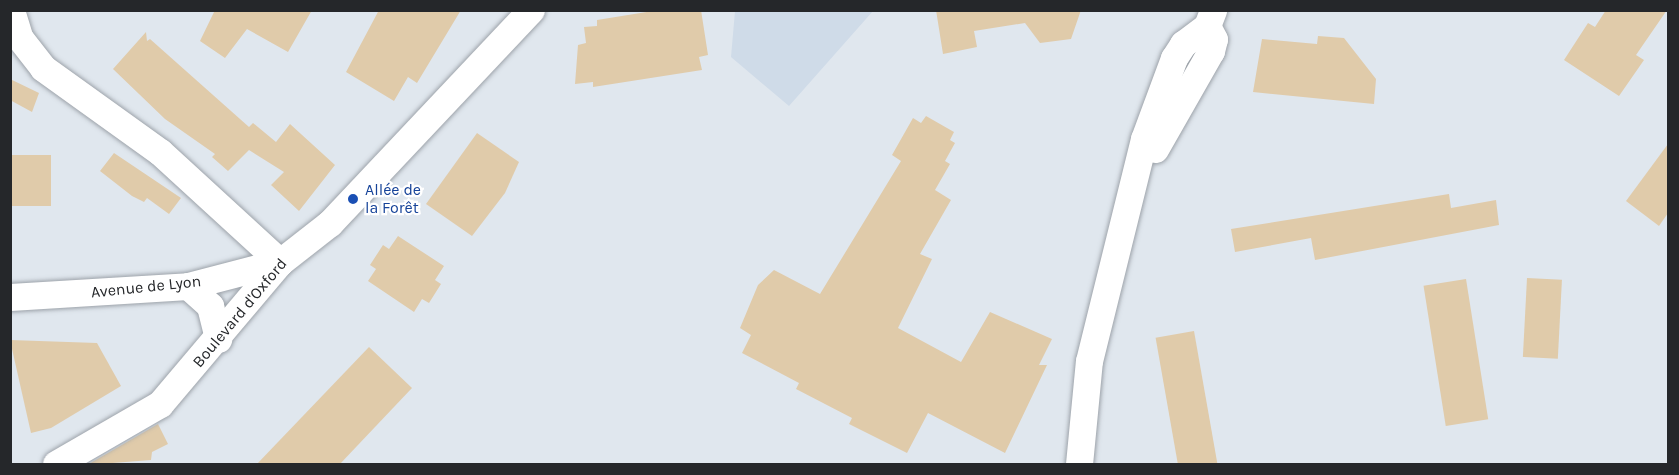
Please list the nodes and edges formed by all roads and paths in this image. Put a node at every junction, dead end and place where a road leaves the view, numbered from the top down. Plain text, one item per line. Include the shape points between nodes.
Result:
1 (11, 10) edge
2 (531, 10) edge
3 (1210, 18) edge
4 (280, 262) junction
5 (188, 286) junction
6 (10, 297) edge
7 (218, 339) junction
8 (56, 465) edge
9 (1079, 465) edge

1 - 4 street via 19,37 43,68 177,166
2 - 4 street, Boulevard d'Oxford via 330,223
3 - 9 street via 1214,39 1211,51 1128,201 1089,361
4 - 5 street, Avenue de Lyon
4 - 7 street, Boulevard d'Oxford
5 - 6 street, Avenue de Lyon
5 - 7 street via 210,306
7 - 8 street, Boulevard d'Oxford via 160,404

